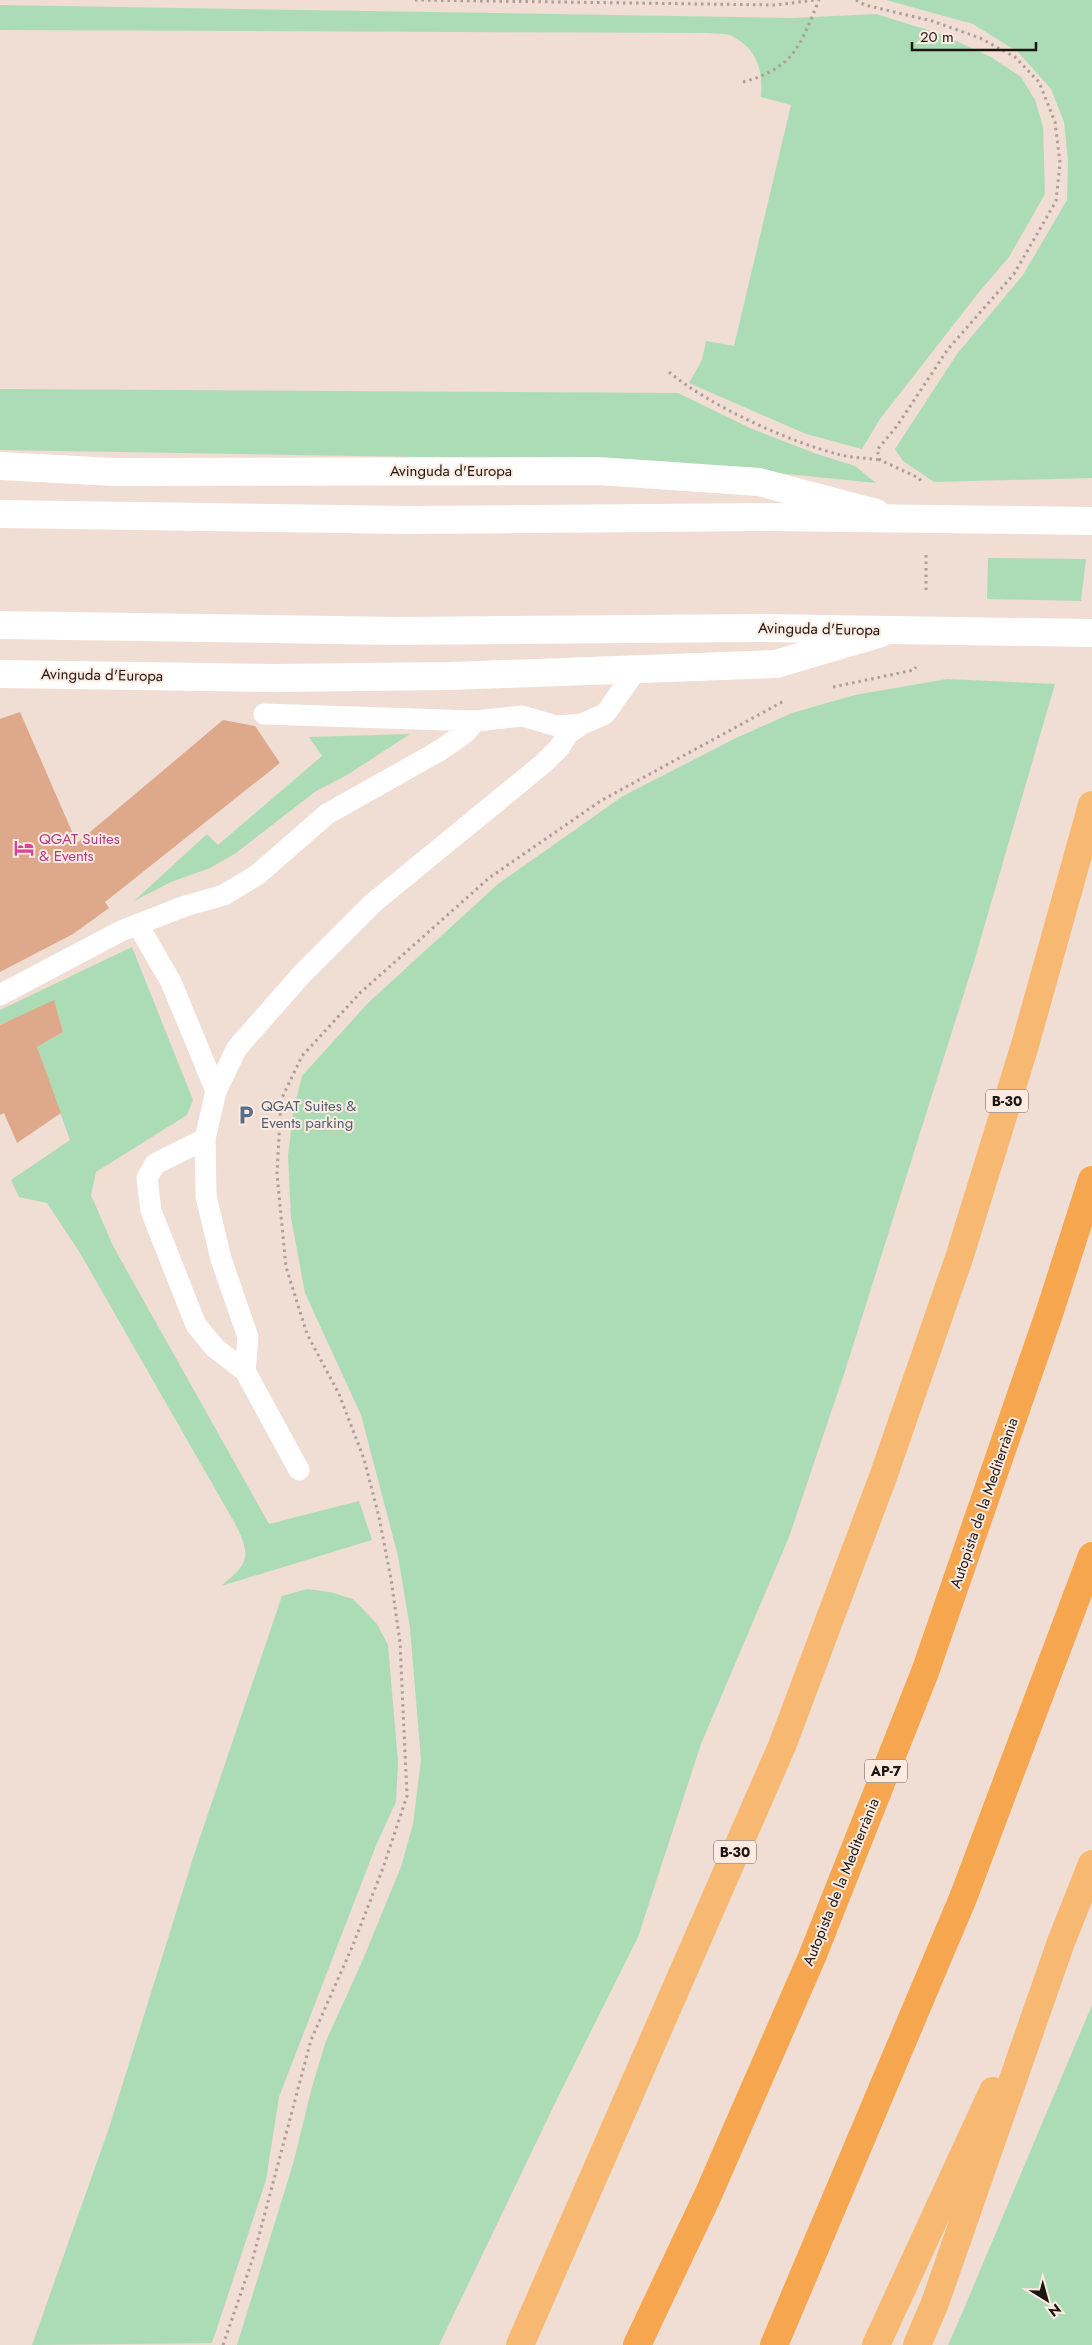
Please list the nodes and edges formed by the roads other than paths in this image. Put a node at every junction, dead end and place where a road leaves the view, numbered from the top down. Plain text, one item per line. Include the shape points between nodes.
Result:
1 (0, 466) edge
2 (0, 514) edge
3 (897, 519) junction
4 (1092, 522) edge
5 (0, 625) edge
6 (888, 631) junction
7 (1092, 633) edge
8 (637, 670) junction
9 (0, 674) edge
10 (264, 714) dead end
11 (476, 721) junction
12 (582, 724) junction
13 (1092, 805) edge
14 (138, 925) junction
15 (0, 995) edge
16 (216, 1091) junction
17 (205, 1139) junction
18 (1092, 1180) edge
19 (245, 1371) junction
20 (300, 1470) dead end
21 (1092, 1556) edge
22 (1092, 1864) edge
23 (1061, 1942) junction
24 (539, 2302) junction
25 (513, 2345) edge
26 (520, 2345) edge
27 (637, 2345) edge
28 (774, 2345) edge
29 (876, 2345) edge
30 (917, 2345) edge

1 - 3 street, Avinguda d'Europa via 114,472 598,471 759,482
2 - 3 street, Avinguda d'Europa via 406,520
3 - 4 street, Avinguda d'Europa
5 - 6 street, Avinguda d'Europa via 397,631 759,628
6 - 7 street, Avinguda d'Europa
6 - 8 street, Avinguda d'Europa via 776,664
8 - 9 street, Avinguda d'Europa via 275,678
8 - 12 lane via 605,714
10 - 11 lane
11 - 12 lane via 522,716 558,726
11 - 14 lane via 439,751 327,814 257,875 224,894
12 - 16 lane via 568,734 544,763 373,903 302,974 237,1048
13 - 24 highway, B-30 via 1025,1044 963,1246 879,1486 782,1746
14 - 15 lane
14 - 16 lane via 172,982
16 - 17 lane
17 - 19 lane via 206,1196 221,1259 248,1337
17 - 19 lane via 155,1164 146,1178 151,1211 196,1325 215,1348
18 - 27 highway, Autopista de la Mediterrània / AP-7 via 925,1672 812,1957 708,2194
19 - 20 lane
21 - 28 highway via 963,1898
22 - 23 highway
23 - 29 highway
23 - 30 highway via 936,2303
24 - 25 highway
24 - 26 highway, B-30

